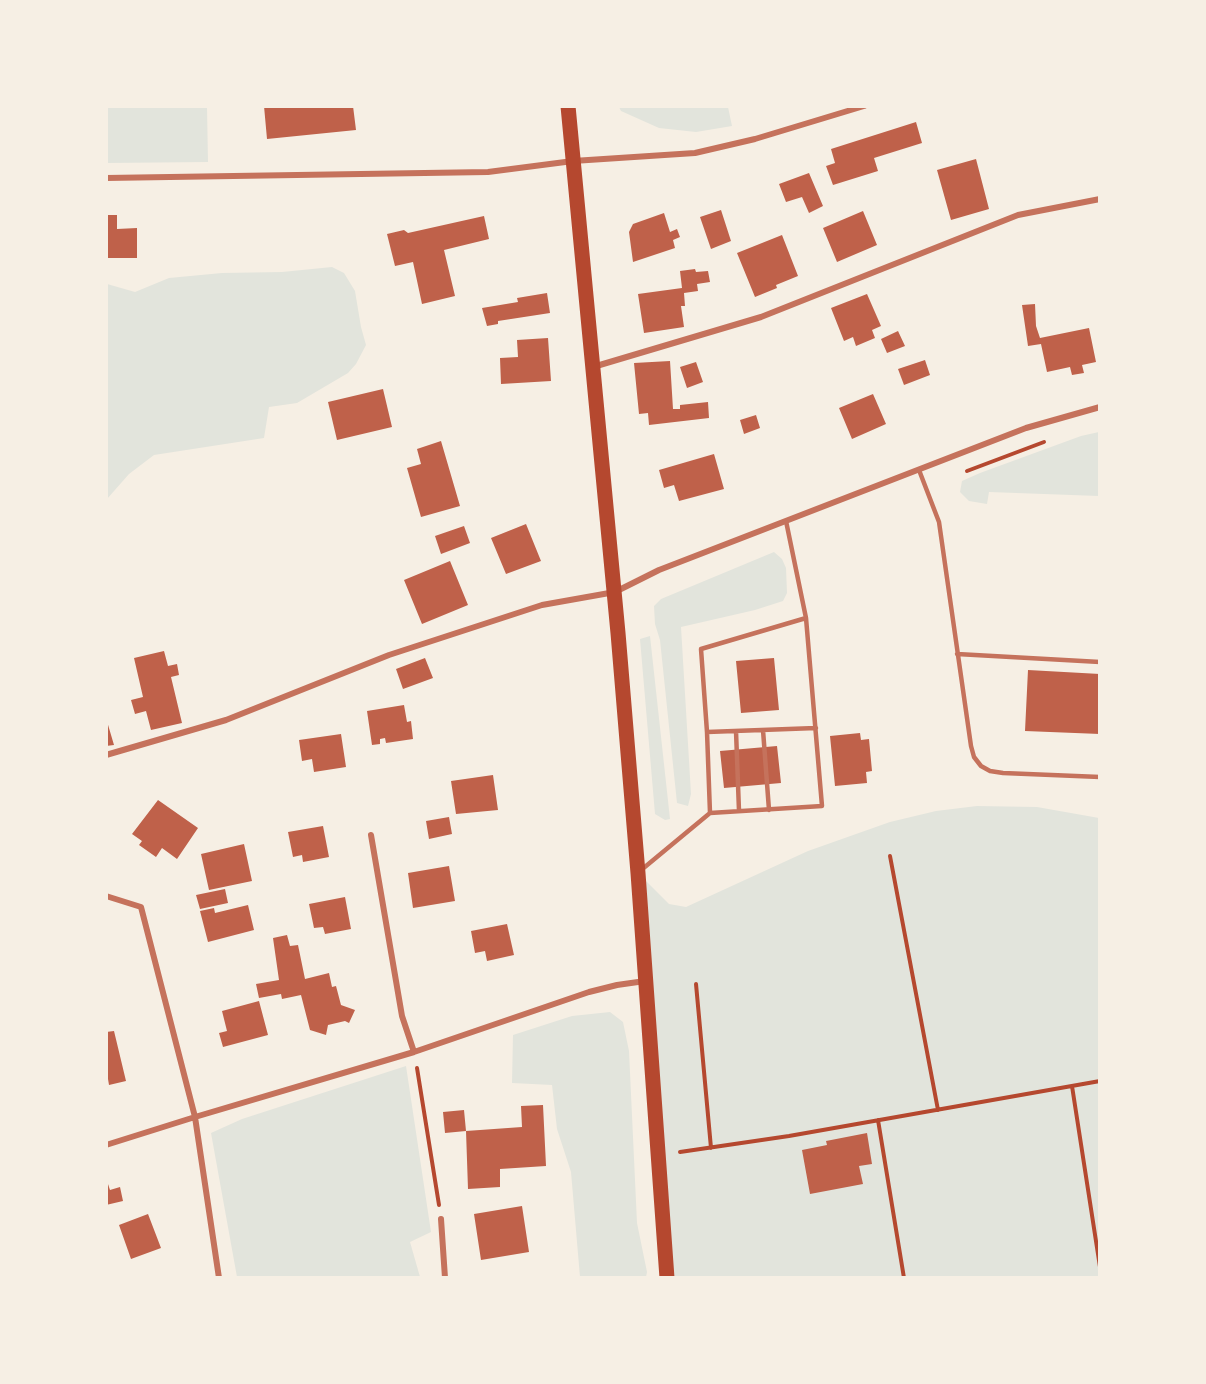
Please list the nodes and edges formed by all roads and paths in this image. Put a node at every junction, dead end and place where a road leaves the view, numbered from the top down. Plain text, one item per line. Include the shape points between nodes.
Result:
1 (568, 106) edge
2 (864, 106) edge
3 (573, 161) junction
4 (106, 178) edge
5 (1100, 199) edge
6 (593, 367) junction
7 (1100, 407) edge
8 (1045, 441) dead end
9 (919, 470) junction
10 (967, 471) dead end
11 (786, 521) junction
12 (615, 592) junction
13 (806, 618) junction
14 (957, 654) junction
15 (1100, 662) edge
16 (816, 728) junction
17 (763, 730) junction
18 (736, 731) junction
19 (707, 732) junction
20 (106, 754) edge
21 (1100, 777) edge
22 (769, 810) junction
23 (739, 812) junction
24 (710, 813) junction
25 (371, 835) dead end
26 (890, 856) dead end
27 (638, 873) junction
28 (106, 896) edge
29 (646, 981) junction
30 (696, 984) dead end
31 (414, 1052) junction
32 (1100, 1081) edge
33 (1072, 1086) junction
34 (938, 1110) junction
35 (195, 1116) junction
36 (878, 1120) junction
37 (106, 1145) edge
38 (711, 1148) junction
39 (680, 1152) dead end
40 (441, 1219) joint
41 (1100, 1267) edge
42 (219, 1278) edge
43 (445, 1278) edge
44 (667, 1278) edge
45 (904, 1278) edge

1 - 3 main road
2 - 3 street via 695,153
3 - 4 street via 477,172
3 - 6 main road
5 - 6 street via 1018,215 761,317
6 - 12 main road
7 - 9 street via 1026,428
8 - 10 path
9 - 11 street
9 - 14 lane via 939,522
11 - 12 street via 659,570
11 - 13 lane
12 - 20 street via 542,605 389,655 226,720
12 - 27 main road
13 - 16 lane
13 - 19 lane via 700,649
14 - 15 lane
14 - 21 lane via 970,746 981,766 1003,773
16 - 17 lane
16 - 22 lane via 822,806
17 - 18 lane
17 - 22 lane
18 - 19 lane
18 - 23 lane
19 - 24 lane
22 - 23 lane
23 - 24 lane
24 - 27 lane
25 - 31 street via 402,1016
26 - 34 path
27 - 29 main road
28 - 35 street via 141,907
29 - 31 street via 589,992
29 - 44 main road
30 - 38 path
31 - 35 street
31 - 40 path
32 - 33 path
33 - 34 path
33 - 41 path
34 - 36 path
35 - 37 street
35 - 42 street
36 - 38 path
36 - 45 path
38 - 39 path
40 - 43 street

